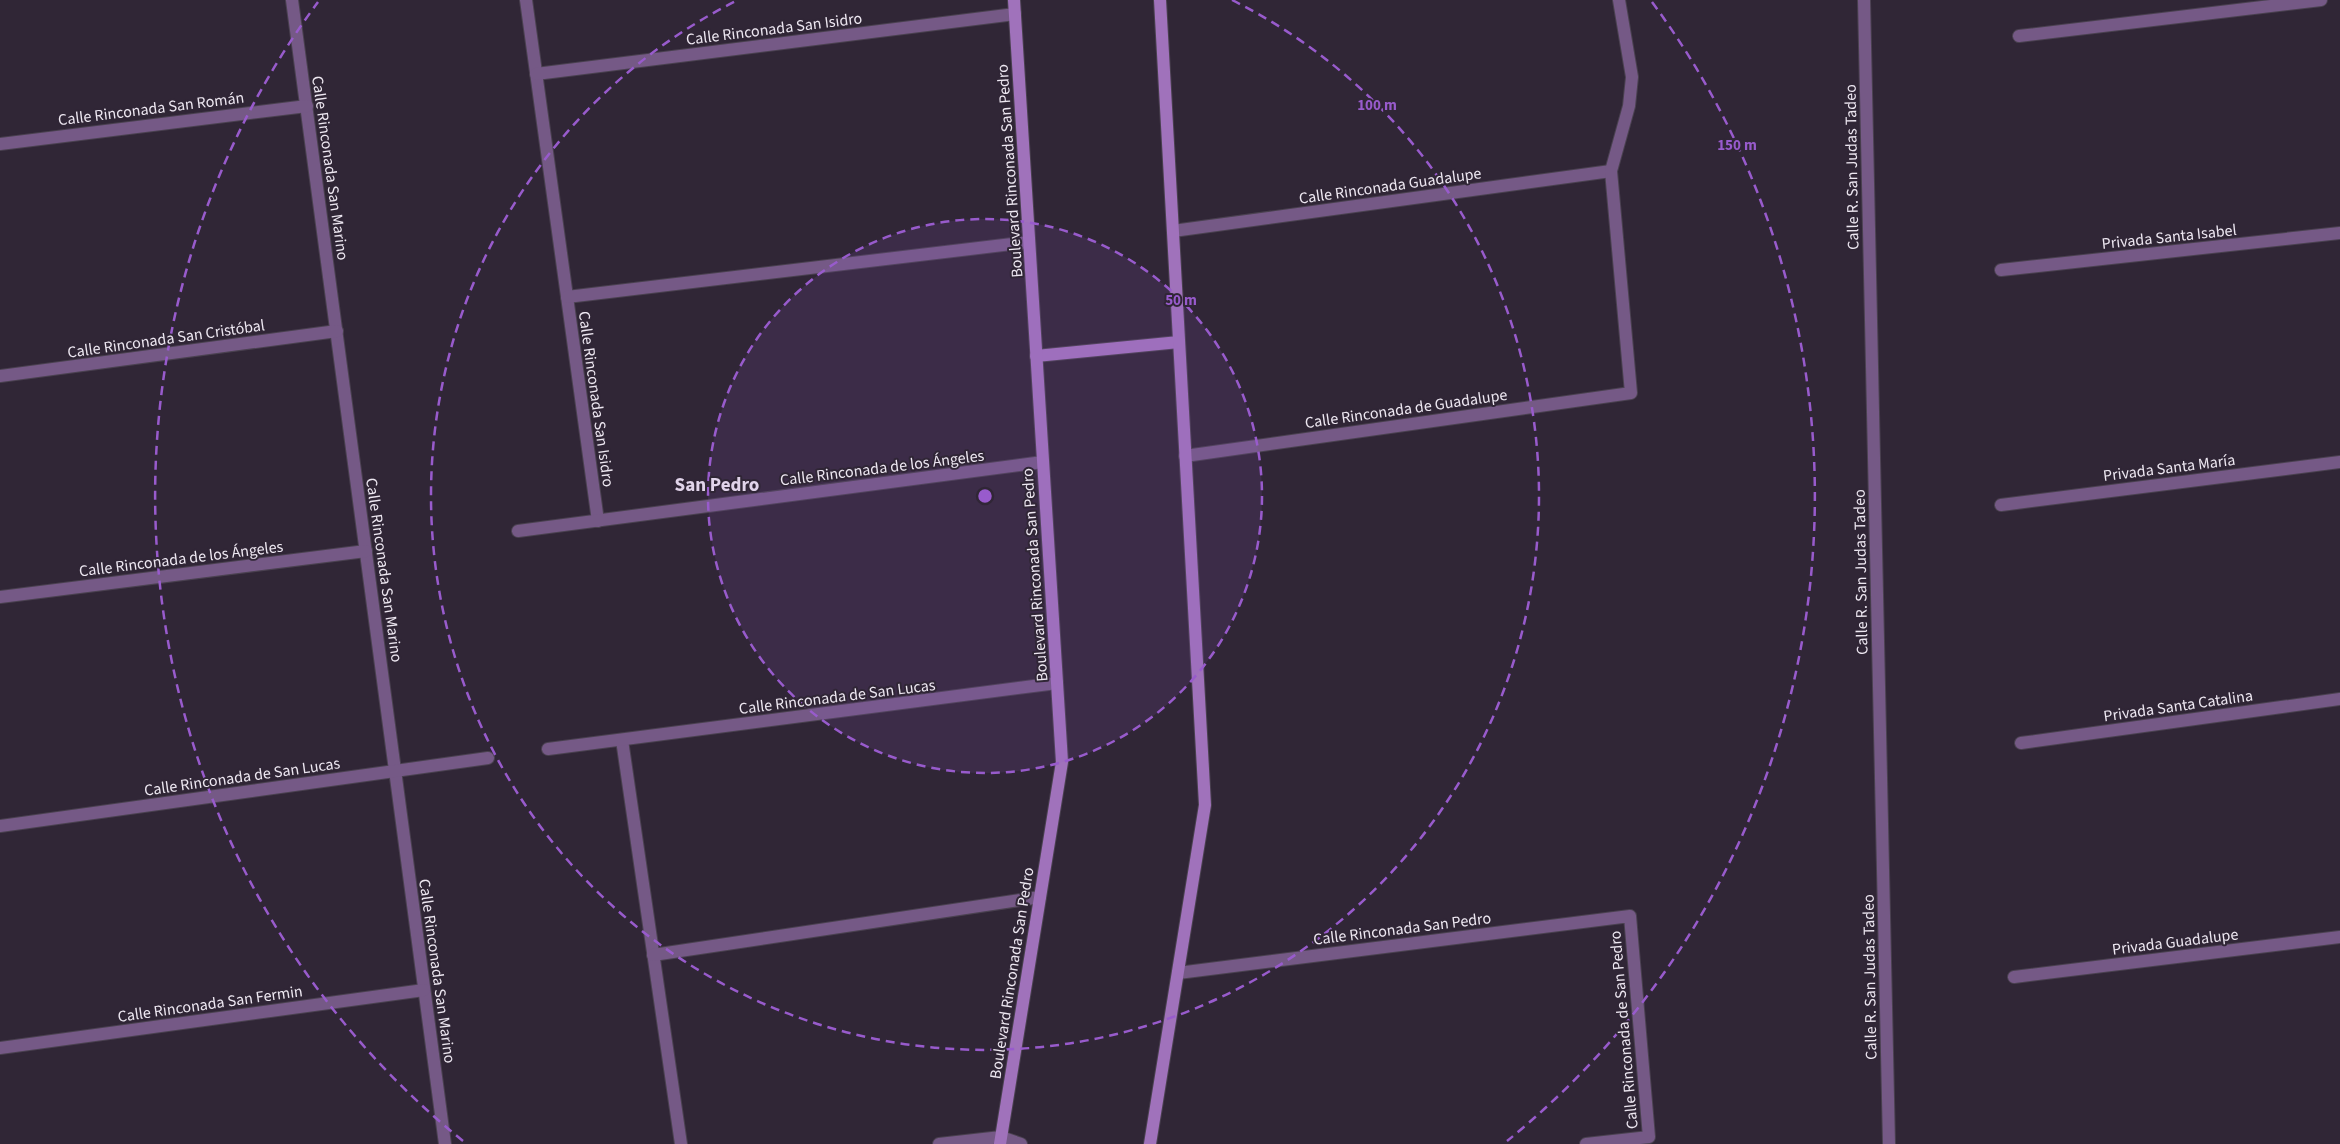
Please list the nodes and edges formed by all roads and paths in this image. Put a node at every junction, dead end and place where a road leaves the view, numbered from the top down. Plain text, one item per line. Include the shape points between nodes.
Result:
1 (292, 0) edge
2 (526, 0) edge
3 (1014, 0) edge
4 (1160, 0) edge
5 (1619, 0) edge
6 (1864, 0) edge
7 (2321, 0) edge
8 (1015, 14) junction
9 (2019, 36) dead end
10 (536, 74) junction
11 (307, 106) junction
12 (0, 144) edge
13 (1611, 171) junction
14 (1173, 231) junction
15 (2340, 233) edge
16 (1029, 242) junction
17 (2002, 270) dead end
18 (567, 297) junction
19 (337, 331) junction
20 (1179, 342) junction
21 (1036, 356) junction
22 (0, 376) edge
23 (1185, 456) junction
24 (1043, 462) junction
25 (2340, 462) edge
26 (2001, 505) dead end
27 (598, 521) junction
28 (518, 531) dead end
29 (366, 551) junction
30 (0, 597) edge
31 (1057, 683) junction
32 (2340, 699) edge
33 (622, 740) junction
34 (2020, 743) dead end
35 (548, 749) dead end
36 (488, 758) dead end
37 (395, 771) junction
38 (0, 826) edge
39 (1040, 897) junction
40 (1630, 916) joint
41 (2340, 937) edge
42 (653, 955) junction
43 (1178, 973) junction
44 (2014, 976) dead end
45 (424, 990) junction
46 (0, 1048) edge
47 (1001, 1140) edge
48 (445, 1144) edge
49 (681, 1144) edge
50 (939, 1144) edge
51 (1020, 1144) edge
52 (1150, 1144) edge
53 (1586, 1144) edge
54 (1890, 1144) edge

1 - 11 street, Calle Rinconada San Marino
2 - 10 street, Calle Rinconada San Isidro
3 - 8 street, Boulevard Rinconada San Pedro
4 - 14 street
5 - 13 street via 1632,77 1630,106
6 - 54 street, Calle R. San Judas Tadeo
7 - 9 street
8 - 10 street, Calle Rinconada San Isidro
8 - 16 street, Boulevard Rinconada San Pedro
10 - 18 street, Calle Rinconada San Isidro
11 - 12 street, Calle Rinconada San Román
11 - 19 street, Calle Rinconada San Marino
13 - 14 street, Calle Rinconada Guadalupe
13 - 23 street, Calle Rinconada de Guadalupe via 1631,393
14 - 20 street
15 - 17 street, Privada Santa Isabel
16 - 18 street
16 - 21 street, Boulevard Rinconada San Pedro
18 - 27 street, Calle Rinconada San Isidro
19 - 22 street, Calle Rinconada San Cristóbal
19 - 29 street, Calle Rinconada San Marino
20 - 21 street
20 - 23 street
21 - 24 street, Boulevard Rinconada San Pedro
23 - 43 street via 1205,805
24 - 27 street, Calle Rinconada de los Ángeles
24 - 31 street, Boulevard Rinconada San Pedro
25 - 26 street, Privada Santa María
27 - 28 street, Calle Rinconada de los Ángeles
29 - 30 street, Calle Rinconada de los Ángeles
29 - 37 street, Calle Rinconada San Marino
31 - 33 street, Calle Rinconada de San Lucas
31 - 39 street, Boulevard Rinconada San Pedro via 1062,762
32 - 34 street, Privada Santa Catalina
33 - 35 street, Calle Rinconada de San Lucas
33 - 42 street
36 - 37 street, Calle Rinconada de San Lucas
37 - 38 street, Calle Rinconada de San Lucas
37 - 45 street, Calle Rinconada San Marino
39 - 42 street
39 - 47 street, Boulevard Rinconada San Pedro
40 - 43 street, Calle Rinconada San Pedro
40 - 53 street, Calle Rinconada de San Pedro via 1649,1137
41 - 44 street, Privada Guadalupe
42 - 49 street
43 - 52 street
45 - 46 street, Calle Rinconada San Fermin
45 - 48 street, Calle Rinconada San Marino
47 - 50 street
47 - 51 street

